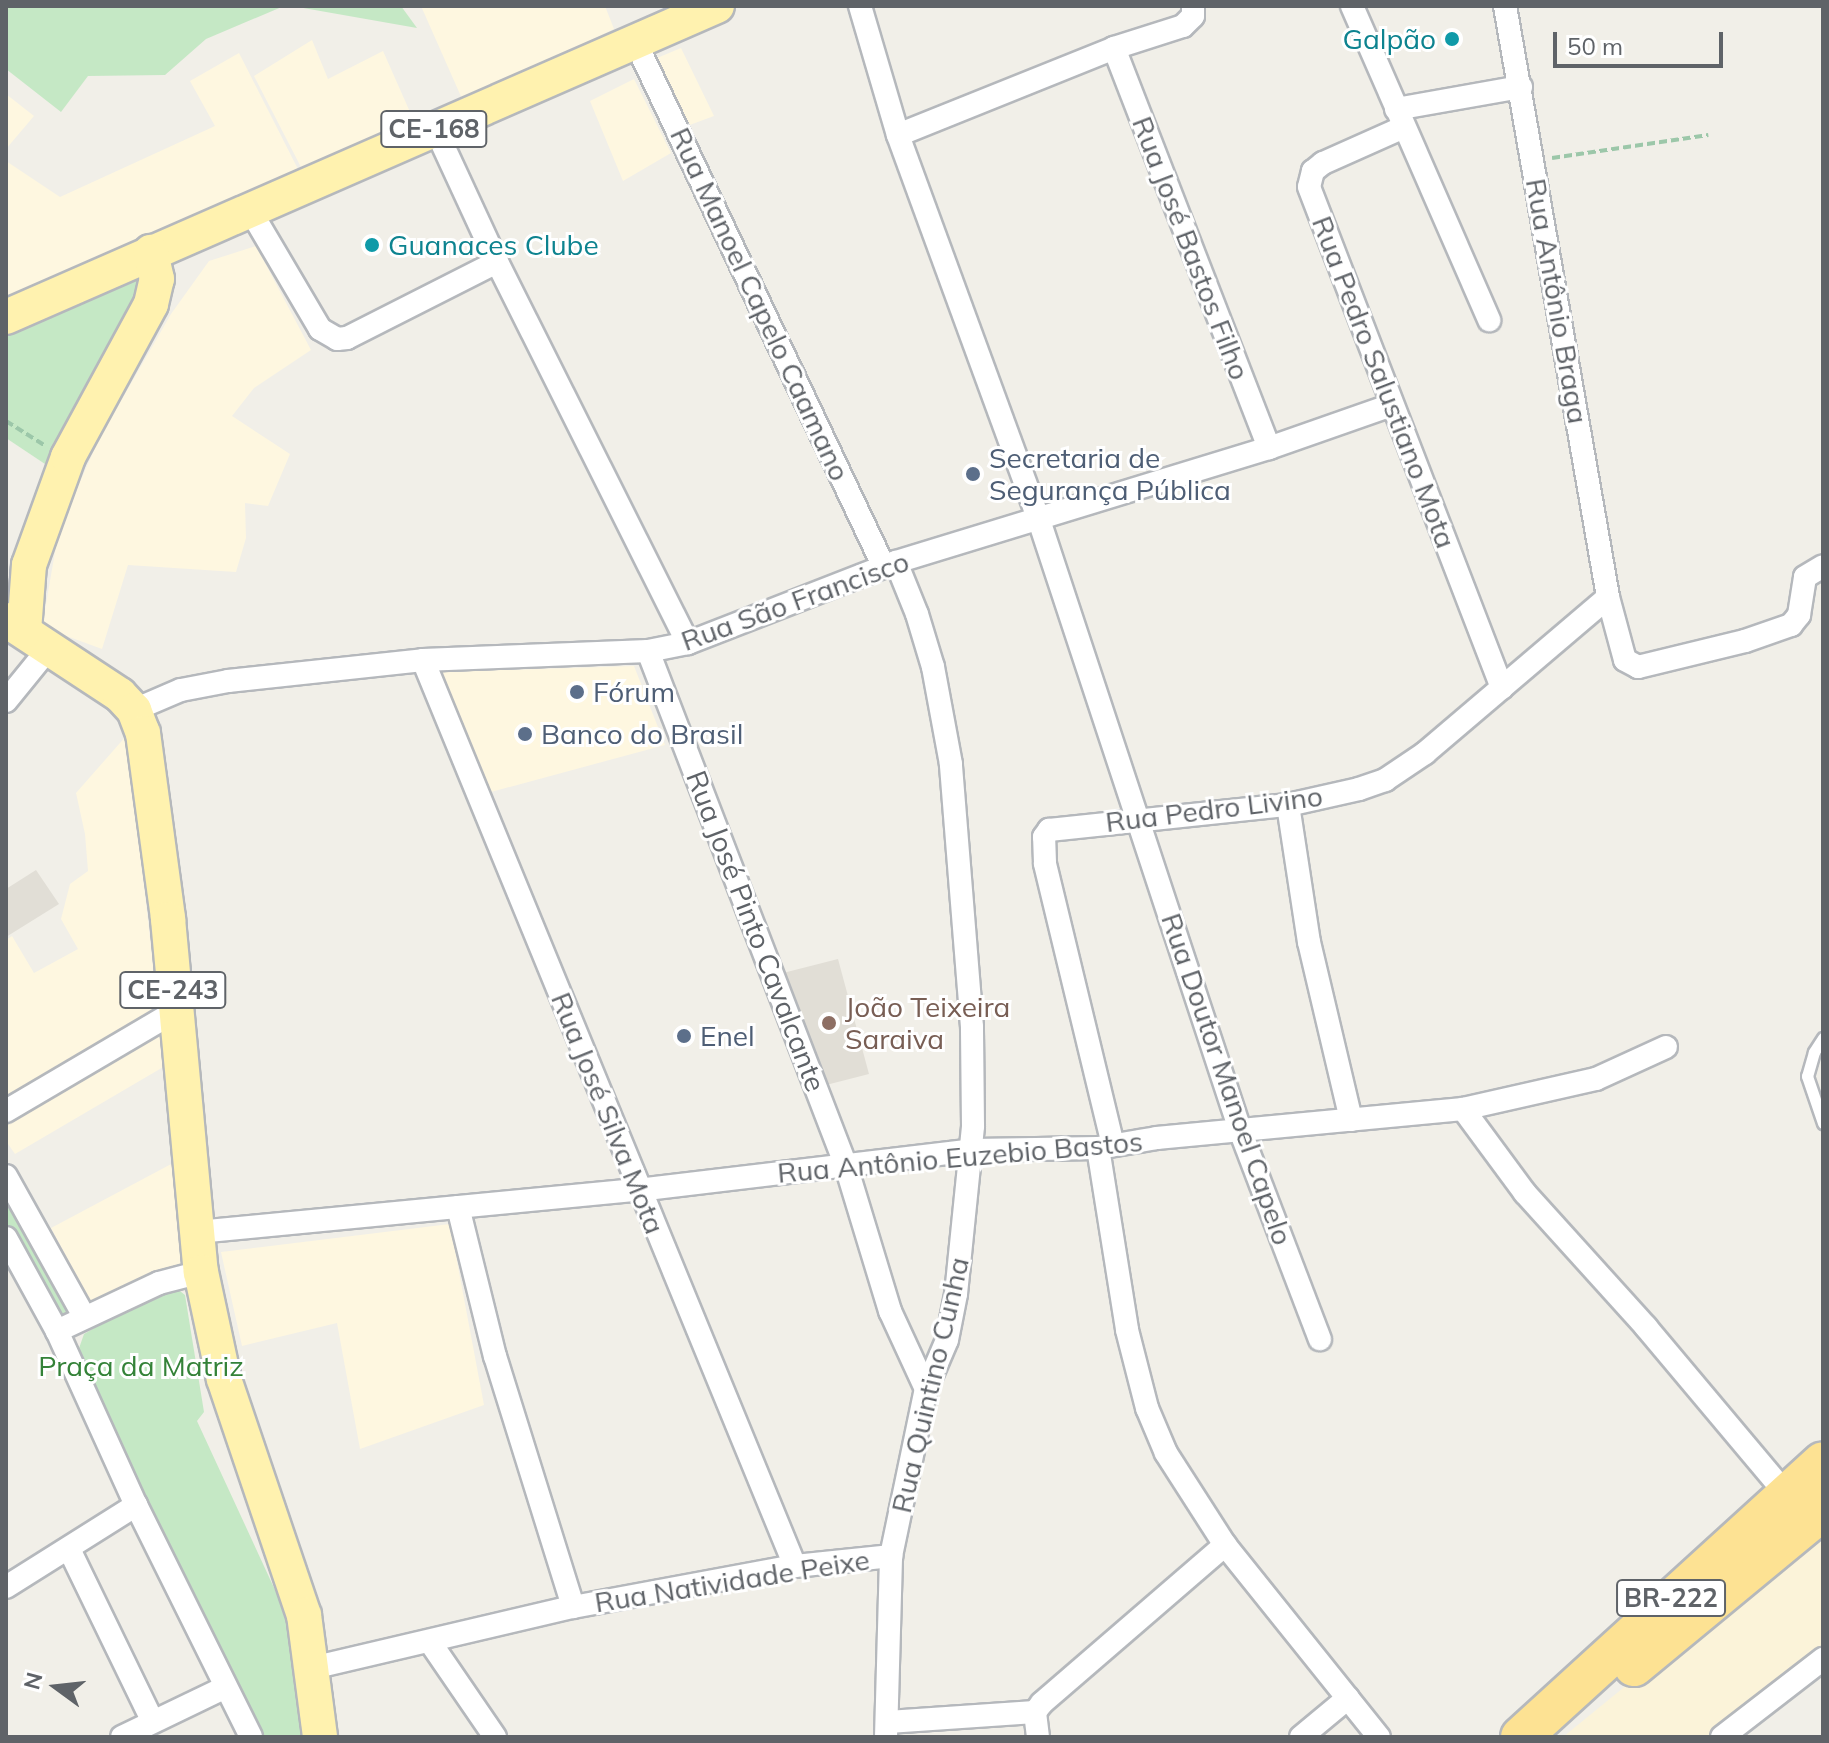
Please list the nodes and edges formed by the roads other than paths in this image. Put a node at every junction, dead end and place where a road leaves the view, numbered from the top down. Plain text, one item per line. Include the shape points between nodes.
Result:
1 (717, 6) edge
2 (860, 6) edge
3 (1352, 6) edge
4 (1505, 6) edge
5 (1193, 11) edge
6 (635, 41) junction
7 (1114, 48) junction
8 (1521, 87) junction
9 (1400, 118) junction
10 (435, 128) junction
11 (898, 135) junction
12 (250, 210) junction
13 (151, 252) junction
14 (497, 262) junction
15 (6, 317) edge
16 (1489, 320) dead end
17 (1392, 405) junction
18 (1269, 448) junction
19 (1039, 520) junction
20 (890, 565) junction
21 (1823, 566) edge
22 (1608, 597) junction
23 (26, 633) edge
24 (688, 643) junction
25 (648, 651) junction
26 (423, 660) junction
27 (1502, 688) junction
28 (6, 701) edge
29 (134, 710) junction
30 (1288, 805) junction
31 (1139, 818) junction
32 (174, 1012) junction
33 (1823, 1038) edge
34 (1666, 1047) dead end
35 (1463, 1109) junction
36 (6, 1111) edge
37 (1351, 1120) junction
38 (1823, 1123) edge
39 (1240, 1130) junction
40 (1105, 1147) junction
41 (973, 1150) junction
42 (846, 1166) junction
43 (6, 1176) edge
44 (638, 1190) junction
45 (458, 1207) junction
46 (198, 1232) junction
47 (6, 1238) edge
48 (201, 1272) junction
49 (84, 1316) junction
50 (57, 1331) junction
51 (1320, 1339) dead end
52 (926, 1389) junction
53 (1823, 1462) edge
54 (1786, 1494) junction
55 (136, 1505) junction
56 (1823, 1510) edge
57 (1225, 1545) junction
58 (69, 1549) junction
59 (891, 1556) junction
60 (795, 1566) junction
61 (6, 1587) edge
62 (573, 1607) junction
63 (430, 1642) junction
64 (1823, 1659) edge
65 (312, 1668) junction
66 (226, 1687) junction
67 (1348, 1698) junction
68 (1035, 1712) junction
69 (153, 1722) junction
70 (887, 1729) edge
71 (1738, 1732) edge
72 (493, 1736) edge
73 (122, 1737) edge
74 (251, 1737) edge
75 (320, 1737) edge
76 (1038, 1737) edge
77 (1301, 1737) edge
78 (1379, 1737) edge
79 (1521, 1737) edge
80 (1547, 1737) edge

1 - 6 main road, CE-168
2 - 11 street, Rua Doutor Manoel Capelo
3 - 9 street
4 - 8 street, Rua Antônio Braga
5 - 7 street via 1183,26
6 - 10 main road, CE-168
6 - 20 street, Rua Manoel Capelo Caamano
7 - 11 street
7 - 18 street, Rua José Bastos Filho
8 - 9 street
8 - 22 street, Rua Antônio Braga
9 - 16 street
9 - 17 street, Rua Pedro Salustiano Mota via 1323,163 1309,179
10 - 12 main road, CE-168
10 - 14 street
11 - 19 street, Rua Doutor Manoel Capelo
12 - 13 main road, CE-168
12 - 14 street via 320,329 337,339
13 - 15 main road
13 - 23 main road via 157,279 151,304 68,457 29,565
14 - 24 street
17 - 18 street, Rua São Francisco
17 - 27 street, Rua Pedro Salustiano Mota
18 - 19 street, Rua São Francisco
19 - 20 street, Rua São Francisco
19 - 31 street, Rua Doutor Manoel Capelo
20 - 24 street, Rua São Francisco
20 - 41 street, Rua Quintino Cunha via 917,614 951,764 972,1027
21 - 22 street, Rua Antônio Braga via 1805,577 1799,615 1791,625 1638,667 1622,653
22 - 27 street, Rua Pedro Livino
23 - 28 street
23 - 29 main road via 120,695
24 - 25 street, Rua São Francisco
25 - 26 street, Rua São Francisco
25 - 42 street, Rua José Pinto Cavalcante
26 - 29 street, Rua São Francisco via 228,681 181,690
26 - 44 street, Rua José Silva Mota
27 - 30 street, Rua Pedro Livino via 1385,780
29 - 32 main road, CE-243 via 143,733 164,888
30 - 31 street, Rua Pedro Livino
30 - 37 street via 1309,942
31 - 39 street, Rua Doutor Manoel Capelo
31 - 40 street, Rua Pedro Livino via 1059,827 1044,837 1045,863
32 - 36 street
32 - 46 main road, CE-243
33 - 38 lane via 1807,1076
34 - 35 street, Rua Antônio Euzebio Bastos via 1596,1079
35 - 37 street, Rua Antônio Euzebio Bastos
35 - 54 street via 1525,1193
37 - 39 street, Rua Antônio Euzebio Bastos
39 - 40 street, Rua Antônio Euzebio Bastos
39 - 51 street, Rua Doutor Manoel Capelo
40 - 41 street, Rua Antônio Euzebio Bastos
40 - 57 street via 1112,1251 1147,1408 1166,1453
41 - 42 street, Rua Antônio Euzebio Bastos
41 - 52 street, Rua Quintino Cunha via 950,1324
42 - 44 street, Rua Antônio Euzebio Bastos
42 - 52 street, Rua José Pinto Cavalcante via 890,1311
43 - 49 street
44 - 45 street, Rua Antônio Euzebio Bastos
44 - 60 street, Rua José Silva Mota
45 - 46 street, Rua Antônio Euzebio Bastos
45 - 62 street via 495,1356
46 - 48 main road, CE-243
47 - 50 street
48 - 49 street via 159,1283
48 - 65 main road, CE-243 via 224,1379 304,1615
49 - 50 street
50 - 55 street
52 - 59 street, Rua Quintino Cunha
53 - 54 highway, BR-222
54 - 79 highway, BR-222
55 - 58 street
55 - 66 street
56 - 80 highway, BR-222
57 - 67 street
57 - 68 street
58 - 61 street
58 - 69 street
59 - 60 street, Rua Natividade Peixe
59 - 70 street, Rua Quintino Cunha
60 - 62 street, Rua Natividade Peixe
62 - 63 street, Rua Natividade Peixe
63 - 65 street, Rua Natividade Peixe
63 - 72 street
64 - 71 street
65 - 75 main road, CE-243
66 - 69 street
66 - 74 street
67 - 77 street
67 - 78 street
68 - 70 street
68 - 76 street
69 - 73 street

